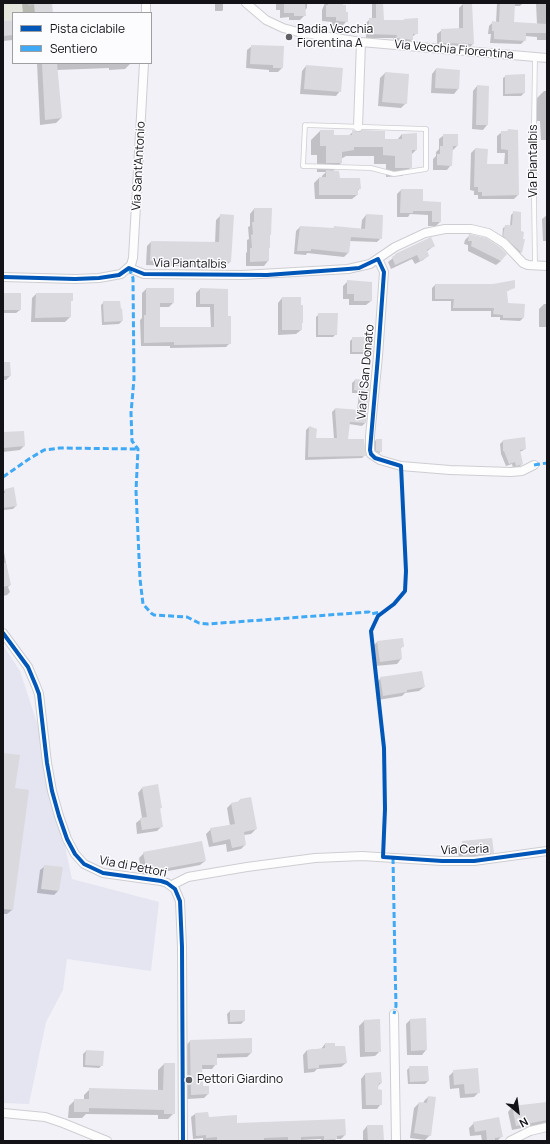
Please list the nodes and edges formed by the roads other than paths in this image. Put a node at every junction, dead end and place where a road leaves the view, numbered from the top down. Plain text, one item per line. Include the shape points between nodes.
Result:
1 (246, 3) edge
2 (361, 42) junction
3 (535, 57) junction
4 (547, 58) edge
5 (144, 64) edge
6 (358, 127) junction
7 (378, 259) junction
8 (535, 265) junction
9 (547, 266) edge
10 (129, 268) junction
11 (3, 276) edge
12 (534, 465) dead end
13 (3, 633) edge
14 (547, 851) edge
15 (172, 885) junction
16 (394, 1014) dead end
17 (3, 1113) edge
18 (547, 1127) edge
19 (107, 1141) edge
20 (184, 1141) edge
21 (396, 1141) edge
22 (510, 1141) edge

1 - 2 street, Via Vecchia Fiorentina via 266,20 283,28
2 - 3 street, Via Vecchia Fiorentina
2 - 6 street
3 - 4 street, Via Vecchia Fiorentina
3 - 8 lane, Via Piantalbis
5 - 10 street, Via Sant'Antonio via 133,258
6 - 6 lane via 305,125 303,166 371,168 394,174 426,169 426,129
7 - 8 street, Via Piantalbis via 395,246 425,233 459,228 488,233 504,243 523,263 528,266
7 - 10 street, Via Piantalbis via 348,270 267,274 144,274
7 - 12 street, Via di San Donato via 384,272 370,436 371,454 380,460 401,466 450,470 511,472 522,471
8 - 9 street, Via Piantalbis
10 - 11 street via 119,275 99,278
13 - 15 street, Via di Pettori via 28,667 36,686 52,791 67,839 75,854 84,864 103,873 161,881
14 - 15 street, Via Ceria via 474,861 362,856 315,858 188,877
15 - 20 street, Via di Pettori via 180,901 181,922
16 - 21 street
17 - 19 street via 45,1117
18 - 22 street via 530,1131

